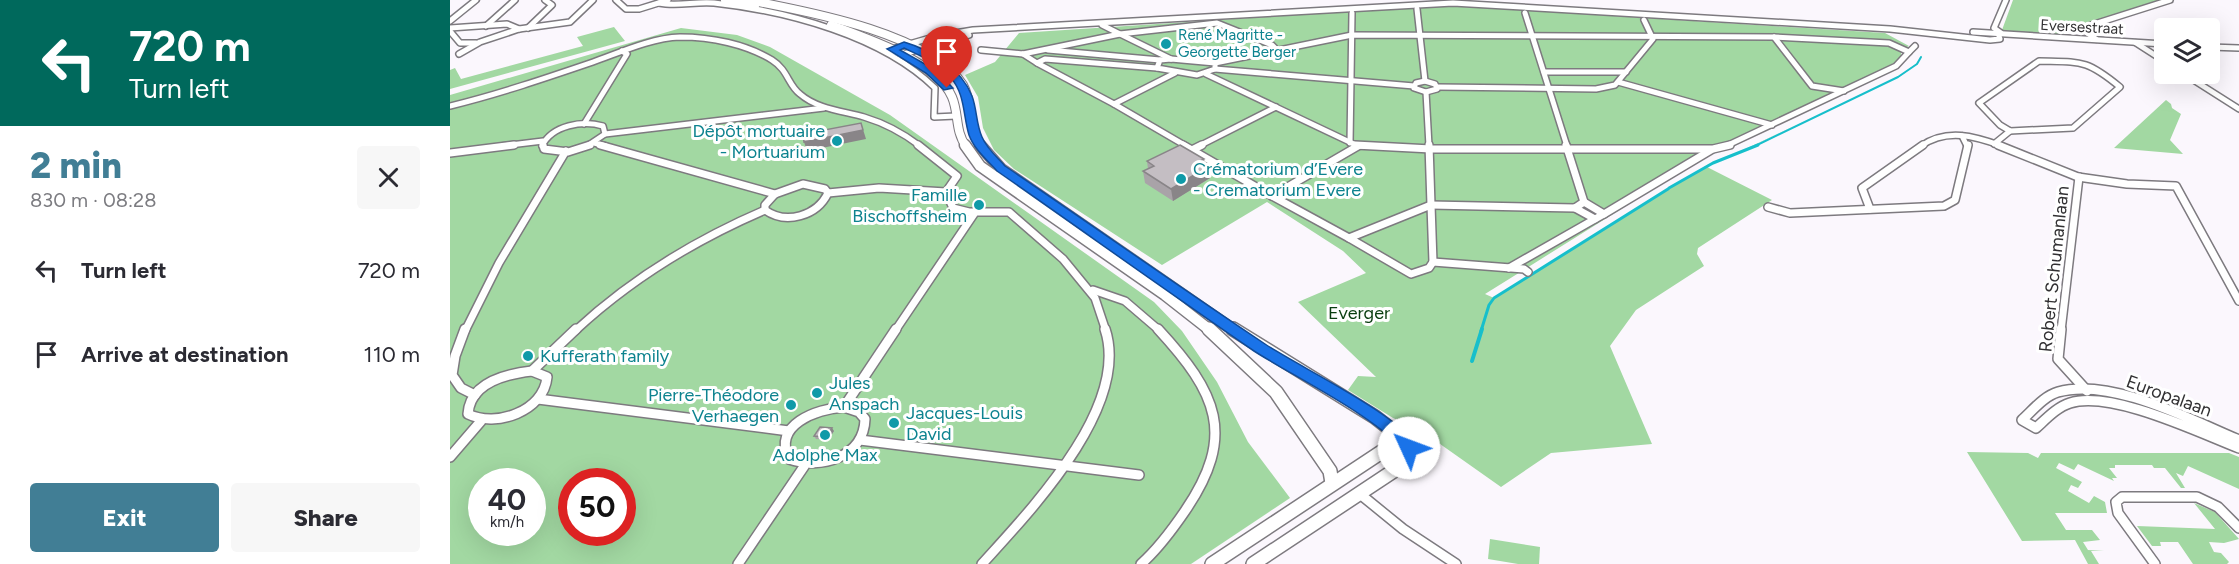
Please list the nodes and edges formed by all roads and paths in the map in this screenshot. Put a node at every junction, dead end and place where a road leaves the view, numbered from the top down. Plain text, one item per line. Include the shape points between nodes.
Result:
1 (476, 0) edge
2 (515, 0) edge
3 (545, 0) edge
4 (593, 0) edge
5 (616, 0) edge
6 (668, 0) edge
7 (725, 0) edge
8 (748, 0) edge
9 (2006, 0) edge
10 (2170, 0) edge
11 (659, 3) junction
12 (1417, 9) dead end
13 (1352, 13) dead end
14 (1525, 13) dead end
15 (1644, 20) dead end
16 (450, 21) edge
17 (1101, 25) junction
18 (486, 26) junction
19 (528, 28) junction
20 (519, 29) junction
21 (999, 30) junction
22 (451, 31) edge
23 (1926, 32) junction
24 (1120, 34) junction
25 (1352, 35) junction
26 (1419, 35) junction
27 (1532, 35) junction
28 (1653, 36) junction
29 (1999, 36) junction
30 (2007, 36) junction
31 (1774, 37) junction
32 (2097, 40) junction
33 (480, 42) junction
34 (2134, 42) junction
35 (2154, 43) edge
36 (904, 45) junction
37 (1915, 46) dead end
38 (2220, 47) edge
39 (2239, 48) edge
40 (915, 50) junction
41 (981, 50) dead end
42 (1049, 50) junction
43 (1277, 50) junction
44 (622, 51) junction
45 (1909, 52) junction
46 (459, 54) dead end
47 (895, 54) junction
48 (1023, 54) junction
49 (2154, 55) edge
50 (1045, 59) junction
51 (1171, 59) junction
52 (1160, 60) junction
53 (1037, 63) junction
54 (1215, 66) junction
55 (1157, 68) junction
56 (1544, 72) junction
57 (1626, 72) junction
58 (1175, 73) junction
59 (1206, 74) junction
60 (1352, 81) junction
61 (1425, 81) junction
62 (1618, 82) junction
63 (2200, 84) edge
64 (1414, 86) junction
65 (1437, 87) junction
66 (1549, 88) junction
67 (1845, 92) junction
68 (1426, 93) junction
69 (1114, 104) junction
70 (450, 106) edge
71 (1276, 107) junction
72 (829, 108) junction
73 (2239, 109) edge
74 (970, 114) junction
75 (956, 116) junction
76 (584, 124) junction
77 (1772, 125) junction
78 (2010, 131) junction
79 (605, 134) junction
80 (1961, 136) junction
81 (543, 141) junction
82 (1350, 142) junction
83 (594, 143) junction
84 (1994, 144) junction
85 (1358, 147) junction
86 (1431, 149) junction
87 (1713, 149) junction
88 (1192, 150) junction
89 (1567, 150) junction
90 (566, 152) junction
91 (450, 153) edge
92 (2079, 177) junction
93 (946, 192) junction
94 (828, 193) junction
95 (774, 194) junction
96 (1272, 196) junction
97 (1584, 202) junction
98 (1430, 205) junction
99 (1575, 207) junction
100 (1768, 207) dead end
101 (1870, 208) junction
102 (765, 210) junction
103 (974, 214) junction
104 (1604, 214) junction
105 (1595, 219) junction
106 (1349, 238) junction
107 (1433, 262) junction
108 (1509, 268) junction
109 (1528, 272) dead end
110 (1093, 290) junction
111 (2239, 301) edge
112 (532, 371) junction
113 (2085, 390) junction
114 (475, 395) junction
115 (538, 399) junction
116 (2095, 400) junction
117 (844, 407) junction
118 (481, 421) junction
119 (789, 431) junction
120 (860, 440) junction
121 (2239, 440) edge
122 (2239, 448) edge
123 (450, 457) edge
124 (1404, 464) junction
125 (805, 465) junction
126 (1066, 465) junction
127 (1139, 475) dead end
128 (1332, 483) junction
129 (1360, 494) junction
130 (1292, 513) junction
131 (2238, 526) edge
132 (1308, 528) junction
133 (738, 564) edge
134 (982, 564) edge
135 (1141, 564) edge
136 (1212, 564) edge
137 (1253, 564) edge
138 (1456, 564) edge
139 (2154, 564) edge

1 - 16 street
2 - 18 street
3 - 19 street via 552,5
4 - 19 street via 570,22
5 - 11 street via 626,9
6 - 11 street
7 - 47 main road via 825,23
8 - 36 main road via 846,22
9 - 30 street via 1994,28
10 - 32 street via 2085,27
11 - 47 street via 712,3 788,19
12 - 26 street
13 - 25 street
14 - 27 street
15 - 28 street
17 - 21 street, Eversestraat
17 - 23 street, Eversestraat via 1366,6 1469,3
17 - 24 street
18 - 20 street via 507,24
18 - 22 street
19 - 20 street
20 - 33 street
21 - 36 street via 960,32
21 - 40 street
22 - 33 street via 460,43
23 - 29 street, Eversestraat
23 - 29 street, Eversestraat via 1990,40 2000,39
24 - 42 street
24 - 43 street via 1217,23
24 - 51 street
25 - 26 street
25 - 43 street
25 - 60 street
26 - 27 street
26 - 61 street
27 - 28 street
27 - 56 street
28 - 31 street
28 - 57 street
29 - 30 street, Eversestraat
30 - 32 street, Eversestraat
31 - 45 street via 1889,43
31 - 67 street via 1812,86
32 - 34 street, Eversestraat
33 - 46 street
34 - 35 street, Eversestraat
34 - 49 street
36 - 40 main road
36 - 47 street
37 - 45 street
38 - 39 street
40 - 47 street
40 - 74 main road via 942,64 960,81
41 - 48 street
42 - 48 street
42 - 50 street
42 - 52 street
43 - 54 street
44 - 70 street via 498,94
44 - 72 street via 679,37 728,42 778,63 799,94
44 - 76 street via 627,54
45 - 67 street via 1896,66
47 - 75 main road via 943,82 952,97
47 - 75 street via 935,88 934,117
48 - 53 street
50 - 53 street
50 - 55 street
51 - 52 street
51 - 54 street
52 - 55 street
53 - 69 street
54 - 59 street
54 - 60 street
55 - 58 street
56 - 57 street
56 - 66 street
57 - 62 street
58 - 59 street
58 - 69 street
59 - 71 street
60 - 64 street
60 - 82 street
61 - 64 street
61 - 65 street
62 - 66 street via 1596,89
62 - 77 street
63 - 73 street
64 - 68 street
65 - 66 street
65 - 68 street
66 - 89 street
67 - 77 street
68 - 86 street
69 - 88 street
71 - 82 street
71 - 88 street
72 - 79 street
72 - 93 street via 865,117 904,134 957,176
74 - 75 main road
74 - 124 main road via 975,136 1001,169 1261,348 1374,417 1409,448
75 - 128 main road via 961,140 980,166 1183,311 1250,365 1288,410 1330,471
76 - 79 street via 603,126
76 - 81 street via 556,131
77 - 87 street
78 - 78 street via 2073,128 2120,87 2097,68 2080,62 2039,62 1979,103
78 - 84 street
79 - 83 street
80 - 84 street
80 - 101 street via 1933,138 1862,188
80 - 101 street via 1968,144 1955,200 1944,206
81 - 90 street via 544,149
81 - 91 street
82 - 85 street
83 - 90 street
83 - 95 street
84 - 92 street
85 - 86 street
85 - 96 street
86 - 89 street
86 - 98 street
87 - 89 street
87 - 104 street
88 - 96 street
89 - 97 street
90 - 114 street via 505,247 459,337 452,374 461,390
92 - 111 street via 2176,186
92 - 113 street, Robert Schumanlaan via 2058,359
93 - 94 street via 879,188
93 - 103 street via 952,205
94 - 95 street via 812,184
94 - 102 street via 823,203 799,216 781,217
95 - 102 street
96 - 106 street
97 - 99 street
97 - 104 street
98 - 99 street
98 - 106 street
98 - 107 street
99 - 105 street
100 - 101 street via 1790,213
102 - 112 street via 701,238 653,266 567,336
103 - 110 street via 1004,210 1023,222
103 - 117 street
104 - 105 street
105 - 108 street
106 - 107 street via 1411,274 1429,268
107 - 108 street
108 - 109 street
110 - 126 street via 1105,324 1105,386 1087,434
110 - 135 street via 1108,292 1131,304 1153,322 1188,363 1214,408 1217,444 1204,484
112 - 114 street via 498,379
112 - 115 street via 547,377 548,384
113 - 116 street
113 - 116 street, Europalaan via 2059,392 2022,420 2036,428 2070,402
113 - 121 street, Europalaan via 2139,401
114 - 118 street via 467,408 468,414
115 - 118 street via 505,418
115 - 119 street
116 - 122 street, Europalaan via 2125,406
117 - 119 street via 813,413
117 - 120 street via 864,417 866,429
118 - 123 street
119 - 125 street via 784,454
120 - 125 street via 837,458
120 - 126 street
124 - 128 main road via 1401,452 1389,448
124 - 129 main road
125 - 133 street
126 - 127 street
126 - 134 street
128 - 130 main road
129 - 132 main road
129 - 138 street
130 - 132 main road
130 - 136 main road
131 - 139 street via 2218,507 2197,497 2122,496 2116,502 2118,513
132 - 137 main road

